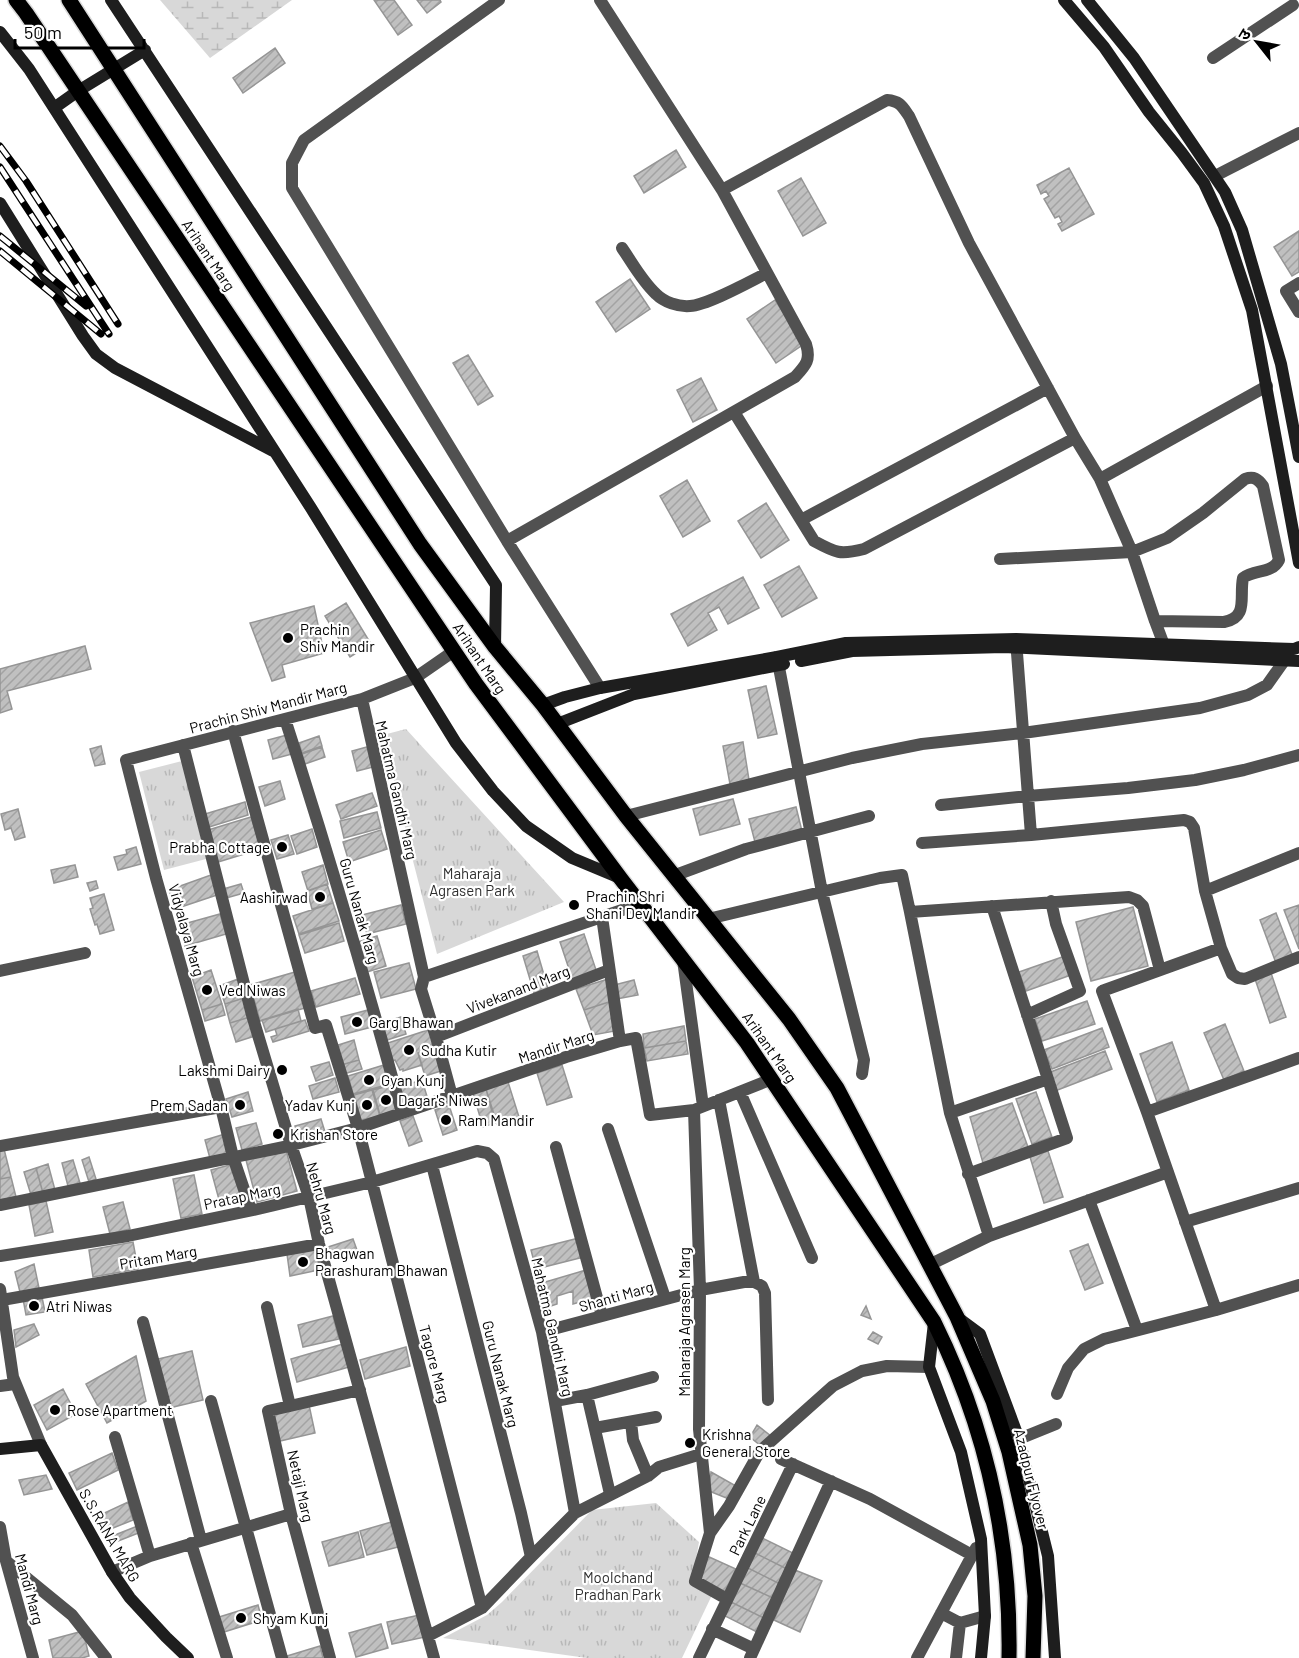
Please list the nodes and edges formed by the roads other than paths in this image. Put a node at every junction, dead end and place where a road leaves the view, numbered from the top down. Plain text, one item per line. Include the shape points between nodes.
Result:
1 (16, 0) edge
2 (69, 0) edge
3 (111, 0) edge
4 (499, 0) edge
5 (600, 0) edge
6 (1064, 0) edge
7 (1087, 0) edge
8 (1294, 7) edge
9 (0, 32) edge
10 (145, 50) junction
11 (1213, 58) dead end
12 (114, 69) junction
13 (78, 91) junction
14 (54, 108) junction
15 (1299, 133) edge
16 (1215, 176) junction
17 (722, 190) junction
18 (0, 203) edge
19 (622, 248) dead end
20 (767, 273) junction
21 (1299, 283) edge
22 (1299, 312) edge
23 (1267, 386) junction
24 (1048, 388) junction
25 (734, 412) junction
26 (1297, 433) edge
27 (1275, 437) junction
28 (1075, 438) junction
29 (274, 451) junction
30 (1299, 457) edge
31 (1100, 479) junction
32 (801, 520) junction
33 (507, 541) junction
34 (1132, 552) junction
35 (1000, 559) dead end
36 (1299, 563) edge
37 (1155, 621) junction
38 (1017, 643) junction
39 (495, 647) junction
40 (1299, 647) edge
41 (1165, 650) junction
42 (454, 651) junction
43 (778, 661) junction
44 (1284, 661) junction
45 (1299, 662) edge
46 (415, 678) junction
47 (600, 688) junction
48 (362, 699) junction
49 (543, 705) junction
50 (285, 718) junction
51 (557, 724) junction
52 (233, 731) junction
53 (1023, 733) junction
54 (183, 745) junction
55 (1299, 755) edge
56 (126, 760) joint
57 (800, 771) junction
58 (1028, 796) junction
59 (941, 805) dead end
60 (626, 816) junction
61 (869, 816) dead end
62 (810, 832) junction
63 (1031, 835) junction
64 (922, 843) dead end
65 (1299, 853) edge
66 (673, 876) junction
67 (621, 879) junction
68 (1205, 891) junction
69 (822, 892) junction
70 (1051, 902) junction
71 (640, 904) junction
72 (992, 906) junction
73 (910, 912) junction
74 (602, 917) junction
75 (708, 919) junction
76 (1221, 948) junction
77 (85, 953) dead end
78 (1299, 957) edge
79 (683, 960) junction
80 (609, 970) junction
81 (1160, 970) junction
82 (0, 971) edge
83 (424, 977) junction
84 (1027, 1016) junction
85 (436, 1037) junction
86 (620, 1041) junction
87 (1299, 1058) edge
88 (862, 1074) dead end
89 (1048, 1079) junction
90 (772, 1080) junction
91 (740, 1092) junction
92 (452, 1096) junction
93 (718, 1100) junction
94 (221, 1107) junction
95 (698, 1108) junction
96 (1147, 1112) junction
97 (402, 1113) junction
98 (950, 1113) junction
99 (358, 1128) junction
100 (608, 1129) dead end
101 (291, 1145) junction
102 (0, 1146) edge
103 (556, 1147) dead end
104 (487, 1153) joint
105 (233, 1157) junction
106 (432, 1165) junction
107 (1168, 1172) junction
108 (968, 1174) junction
109 (372, 1182) junction
110 (1299, 1188) edge
111 (309, 1197) junction
112 (1089, 1200) junction
113 (0, 1205) edge
114 (251, 1210) junction
115 (1185, 1222) junction
116 (989, 1236) junction
117 (319, 1244) junction
118 (0, 1256) edge
119 (812, 1258) dead end
120 (929, 1265) junction
121 (754, 1282) junction
122 (1299, 1285) edge
123 (700, 1290) junction
124 (1, 1294) edge
125 (665, 1298) junction
126 (267, 1307) dead end
127 (1216, 1310) junction
128 (602, 1316) junction
129 (957, 1317) junction
130 (143, 1322) dead end
131 (934, 1322) junction
132 (1137, 1330) junction
133 (542, 1332) junction
134 (929, 1367) junction
135 (653, 1377) dead end
136 (15, 1384) junction
137 (0, 1386) edge
138 (360, 1390) junction
139 (1057, 1394) dead end
140 (587, 1395) junction
141 (768, 1400) dead end
142 (211, 1401) dead end
143 (555, 1401) junction
144 (290, 1406) junction
145 (656, 1417) dead end
146 (631, 1422) junction
147 (1056, 1424) dead end
148 (595, 1428) junction
149 (115, 1437) dead end
150 (1019, 1439) junction
151 (41, 1444) junction
152 (0, 1449) edge
153 (701, 1454) junction
154 (781, 1459) dead end
155 (793, 1464) junction
156 (648, 1476) junction
157 (831, 1481) junction
158 (610, 1494) junction
159 (575, 1513) junction
160 (291, 1514) junction
161 (0, 1527) edge
162 (245, 1528) junction
163 (710, 1533) junction
164 (981, 1539) junction
165 (196, 1542) junction
166 (972, 1555) junction
167 (150, 1556) junction
168 (531, 1557) junction
169 (6, 1561) junction
170 (112, 1572) junction
171 (727, 1599) junction
172 (482, 1608) junction
173 (941, 1613) junction
174 (985, 1616) junction
175 (960, 1623) junction
176 (712, 1629) junction
177 (428, 1636) junction
178 (752, 1654) edge
179 (100, 1655) edge
180 (33, 1658) edge
181 (188, 1658) edge
182 (227, 1658) edge
183 (282, 1658) edge
184 (330, 1658) edge
185 (434, 1658) edge
186 (699, 1658) edge
187 (917, 1658) edge
188 (956, 1658) edge
189 (981, 1658) edge
190 (1008, 1658) edge
191 (1033, 1658) edge
192 (1055, 1658) edge

1 - 13 main road, Arihant Marg
2 - 12 main road, Arihant Marg
3 - 10 street
4 - 33 street via 304,140 292,164 292,188
5 - 17 street
6 - 23 street via 1104,47 1204,183 1224,226 1252,310
7 - 16 street via 1134,58
8 - 11 street
9 - 14 street
10 - 12 street
10 - 39 street via 496,585
12 - 13 street
12 - 39 main road, Arihant Marg via 420,544
13 - 14 street
13 - 42 main road, Arihant Marg
14 - 29 street
15 - 16 street
16 - 26 street via 1242,230
17 - 20 street
17 - 24 street via 887,100 896,101 909,116 969,243
18 - 29 street via 96,354 115,368
19 - 20 street via 658,296 673,304 691,306 710,300
20 - 25 street via 809,354 795,377
21 - 22 street via 1286,291
23 - 27 street
23 - 31 street
24 - 28 street
24 - 32 street
25 - 32 street
25 - 33 street
26 - 27 street
26 - 30 street
27 - 36 street
28 - 31 street
28 - 32 street via 864,549 845,553 828,549 814,541
29 - 46 street
31 - 34 street
33 - 47 street
34 - 35 street
34 - 37 street
34 - 37 street via 1167,538 1245,479 1252,477 1263,486 1279,560 1271,569 1243,578 1237,617 1224,622
37 - 41 street
38 - 41 street
38 - 43 street via 846,643
38 - 53 street
39 - 49 main road, Arihant Marg
40 - 41 street
41 - 44 street
42 - 46 street, Prachin Shiv Mandir Marg
42 - 67 main road, Arihant Marg
43 - 47 street
43 - 51 street via 634,694
43 - 57 street
44 - 45 street
44 - 53 street via 1266,684 1248,695 1200,708
46 - 48 street, Prachin Shiv Mandir Marg
46 - 67 street via 456,743 526,826 572,858
47 - 49 street
48 - 50 street, Prachin Shiv Mandir Marg
48 - 83 street, Mahatma Gandhi Marg
49 - 51 main road, Arihant Marg
50 - 52 street, Prachin Shiv Mandir Marg
50 - 97 street, Guru Nanak Marg
51 - 60 main road, Arihant Marg
52 - 54 street, Prachin Shiv Mandir Marg
52 - 99 street, Tagore Marg via 315,1028 326,1025
53 - 57 street via 922,744
53 - 58 street
54 - 56 street, Prachin Shiv Mandir Marg
54 - 101 street, Nehru Marg via 252,1016
55 - 58 street via 1195,780
56 - 94 street, Vidyalaya Marg
57 - 60 street
57 - 62 street
58 - 59 street
58 - 63 street
60 - 66 main road, Arihant Marg
61 - 62 street
62 - 66 street via 746,849
62 - 69 street
63 - 64 street
63 - 68 street via 1184,820 1194,828
65 - 68 street
66 - 75 main road, Arihant Marg
67 - 71 main road, Arihant Marg
68 - 76 street
69 - 73 street via 902,875
69 - 75 street
69 - 88 street via 864,1060
70 - 72 street
70 - 81 street via 1129,897 1137,900 1143,906
70 - 84 street via 1080,991
71 - 74 street
71 - 79 main road, Arihant Marg
72 - 73 street
72 - 84 street
73 - 98 street
74 - 80 street
74 - 83 street
75 - 120 main road, Arihant Marg via 789,1019 837,1089
76 - 78 street via 1232,974 1245,979
76 - 81 street
77 - 82 street
79 - 90 main road, Arihant Marg
79 - 95 street, Maharaja Agrasen Marg
80 - 85 street, Vivekanand Marg
80 - 86 street
81 - 96 street via 1102,991
83 - 85 street, Mahatma Gandhi Marg via 421,989
84 - 89 street
85 - 92 street, Mahatma Gandhi Marg
86 - 92 street, Mandir Marg
86 - 95 street via 636,1038 650,1115
87 - 96 street
89 - 98 street
89 - 108 street via 1067,1138
90 - 91 street
90 - 131 main road, Arihant Marg
91 - 93 street
91 - 119 street
92 - 97 street, Mandir Marg
93 - 95 street
93 - 121 street
94 - 102 street
94 - 105 street, Vidyalaya Marg
95 - 123 street, Maharaja Agrasen Marg
96 - 107 street
97 - 99 street, Mandir Marg
98 - 108 street
99 - 101 street, Mandir Marg
99 - 109 street, Tagore Marg
100 - 125 street
101 - 105 street, Mandir Marg
101 - 111 street, Nehru Marg
103 - 128 street
104 - 106 street, Pratap Marg via 477,1152
104 - 133 street, Mahatma Gandhi Marg via 494,1159
105 - 113 street, Mandir Marg
105 - 114 street, Vidyalaya Marg
106 - 109 street, Pratap Marg
106 - 168 street, Guru Nanak Marg
107 - 112 street
107 - 115 street
108 - 116 street
109 - 111 street, Pratap Marg
109 - 172 street, Tagore Marg
110 - 115 street
111 - 114 street, Pratap Marg
111 - 117 street, Nehru Marg
112 - 116 street
112 - 132 street
114 - 118 street, Pratap Marg via 128,1236
115 - 127 street
116 - 120 street
117 - 124 street, Pritam Marg
117 - 138 street, Nehru Marg
120 - 129 main road, Arihant Marg
121 - 123 street, Shanti Marg
121 - 141 street via 765,1293
122 - 127 street
123 - 125 street, Shanti Marg
123 - 153 street, Maharaja Agrasen Marg
124 - 136 street
125 - 128 street, Shanti Marg
126 - 144 street
127 - 132 street
128 - 133 street, Shanti Marg
129 - 150 street via 980,1334
129 - 191 main road, Azadpur Flyover via 993,1401 1030,1545 1035,1596
130 - 165 street
131 - 134 street
131 - 190 main road via 966,1394 989,1473 1003,1545
132 - 139 street via 1084,1349 1068,1368
133 - 143 street, Mahatma Gandhi Marg
134 - 163 street via 887,1366 862,1371 833,1386 760,1451
134 - 164 street via 961,1452
135 - 140 street
136 - 137 street
136 - 151 street
138 - 144 street, Netaji Marg
138 - 177 street, Nehru Marg
140 - 143 street
140 - 148 street
142 - 162 street
143 - 159 street, Mahatma Gandhi Marg
144 - 160 street, Netaji Marg via 268,1412
145 - 146 street
146 - 148 street
146 - 156 street via 633,1440
147 - 150 street
148 - 158 street
149 - 167 street
150 - 192 street via 1047,1556
151 - 152 street
151 - 170 street, S.S.RANA MARG
153 - 156 street via 659,1467
153 - 163 street, Maharaja Agrasen Marg
154 - 155 street
155 - 157 street
155 - 171 street, Park Lane
156 - 158 street
157 - 166 street
157 - 178 street
158 - 159 street
159 - 168 street
160 - 162 street
160 - 184 street, Netaji Marg
161 - 169 street, Mandi Marg
162 - 165 street
162 - 183 street
163 - 171 street via 695,1581
164 - 166 street
164 - 174 street
165 - 167 street
165 - 182 street
166 - 173 street
167 - 170 street
168 - 172 street
169 - 179 street via 72,1615
169 - 180 street, Mandi Marg
170 - 181 street, S.S.RANA MARG via 130,1598
171 - 176 street, Park Lane
172 - 177 street
173 - 175 street
173 - 187 street
174 - 175 street
174 - 189 street
175 - 188 street
176 - 178 street
176 - 186 street, Park Lane
177 - 185 street, Nehru Marg

